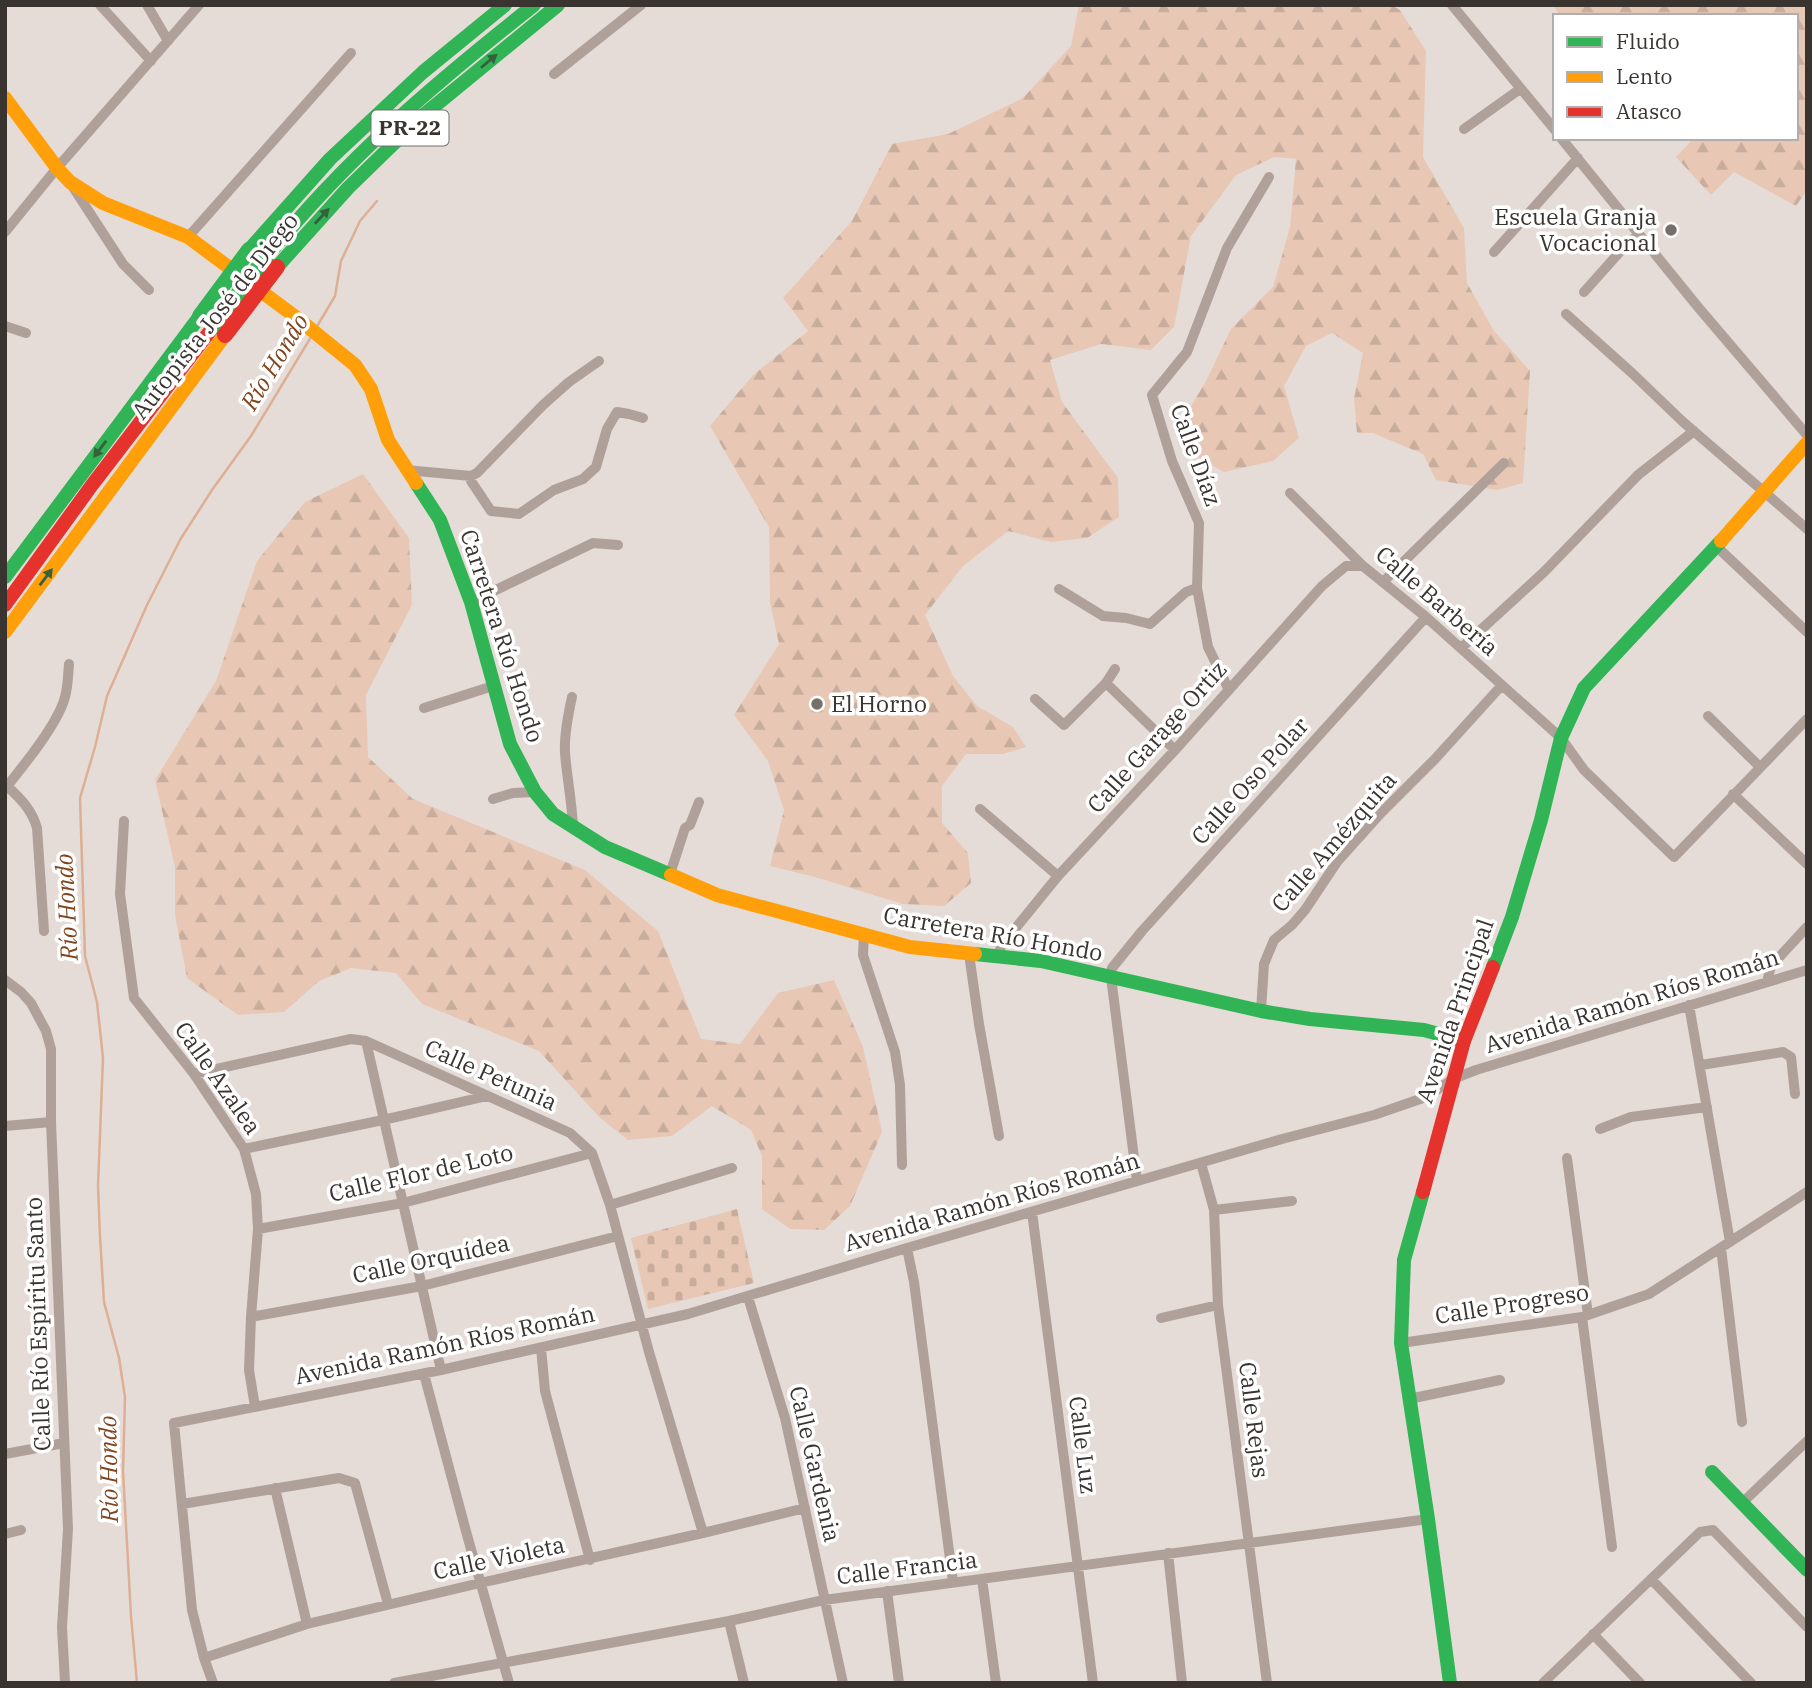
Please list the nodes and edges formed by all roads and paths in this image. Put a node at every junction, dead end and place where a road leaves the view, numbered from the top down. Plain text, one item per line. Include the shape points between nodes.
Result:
1 (100, 5) edge
2 (147, 5) edge
3 (199, 5) edge
4 (505, 5) edge
5 (534, 5) edge
6 (558, 5) edge
7 (641, 5) edge
8 (1452, 5) edge
9 (168, 41) junction
10 (351, 53) dead end
11 (151, 61) junction
12 (554, 74) dead end
13 (1520, 89) junction
14 (5, 98) edge
15 (1464, 129) dead end
16 (1553, 129) edge
17 (1563, 140) edge
18 (1578, 158) junction
19 (57, 169) junction
20 (1269, 177) dead end
21 (70, 182) junction
22 (5, 232) edge
23 (1639, 234) junction
24 (188, 237) junction
25 (1494, 252) dead end
26 (271, 263) junction
27 (149, 290) dead end
28 (1584, 292) dead end
29 (1566, 314) dead end
30 (5, 326) edge
31 (219, 330) junction
32 (26, 333) dead end
33 (599, 361) dead end
34 (643, 418) dead end
35 (1694, 431) junction
36 (1807, 435) edge
37 (1807, 443) edge
38 (1504, 463) dead end
39 (406, 470) junction
40 (471, 476) junction
41 (1765, 491) junction
42 (1290, 493) dead end
43 (1807, 529) edge
44 (618, 545) dead end
45 (1716, 546) junction
46 (1363, 566) junction
47 (5, 577) edge
48 (1383, 582) junction
49 (1197, 588) junction
50 (1059, 589) dead end
51 (471, 602) junction
52 (5, 606) edge
53 (1807, 615) edge
54 (1426, 617) junction
55 (1798, 624) junction
56 (5, 632) edge
57 (1807, 632) edge
58 (1461, 648) junction
59 (69, 664) dead end
60 (1115, 669) dead end
61 (1105, 683) junction
62 (1502, 685) junction
63 (493, 686) junction
64 (1229, 690) junction
65 (572, 697) dead end
66 (1035, 699) dead end
67 (424, 708) dead end
68 (1708, 716) dead end
69 (1807, 719) edge
70 (1561, 738) junction
71 (1175, 750) junction
72 (1760, 767) junction
73 (6, 788) edge
74 (535, 792) junction
75 (1733, 794) junction
76 (493, 799) dead end
77 (699, 802) dead end
78 (980, 809) dead end
79 (124, 821) dead end
80 (573, 827) junction
81 (1807, 864) edge
82 (670, 874) junction
83 (1058, 876) junction
84 (1807, 927) edge
85 (44, 931) dead end
86 (864, 934) junction
87 (969, 954) junction
88 (998, 957) junction
89 (1807, 971) edge
90 (1111, 977) junction
91 (5, 980) edge
92 (1767, 982) junction
93 (1689, 1006) junction
94 (1261, 1011) junction
95 (366, 1041) junction
96 (1464, 1041) junction
97 (1701, 1065) junction
98 (194, 1074) junction
99 (1453, 1079) junction
100 (1795, 1094) dead end
101 (487, 1096) junction
102 (1707, 1107) junction
103 (383, 1120) junction
104 (51, 1122) junction
105 (5, 1126) edge
106 (1600, 1129) dead end
107 (999, 1136) dead end
108 (244, 1149) junction
109 (592, 1153) junction
110 (1567, 1158) dead end
111 (1200, 1163) junction
112 (902, 1164) dead end
113 (732, 1168) dead end
114 (1137, 1181) junction
115 (1807, 1192) edge
116 (1292, 1201) dead end
117 (403, 1203) junction
118 (610, 1205) junction
119 (1214, 1210) junction
120 (1032, 1212) junction
121 (258, 1229) junction
122 (618, 1236) junction
123 (1725, 1245) junction
124 (907, 1248) junction
125 (422, 1286) junction
126 (748, 1297) junction
127 (1218, 1305) junction
128 (1585, 1316) junction
129 (251, 1317) junction
130 (1161, 1318) dead end
131 (642, 1324) junction
132 (1401, 1343) junction
133 (541, 1348) junction
134 (441, 1370) junction
135 (424, 1374) junction
136 (1500, 1380) dead end
137 (1409, 1399) junction
138 (255, 1407) junction
139 (1742, 1422) dead end
140 (1807, 1441) edge
141 (64, 1443) junction
142 (5, 1454) edge
143 (1712, 1472) dead end
144 (275, 1489) junction
145 (1742, 1503) junction
146 (182, 1504) junction
147 (805, 1508) junction
148 (1429, 1519) junction
149 (21, 1530) dead end
150 (5, 1534) edge
151 (703, 1534) junction
152 (1248, 1543) junction
153 (1612, 1547) dead end
154 (1168, 1553) junction
155 (590, 1559) junction
156 (1078, 1565) junction
157 (1807, 1570) edge
158 (982, 1579) junction
159 (1650, 1579) junction
160 (953, 1582) junction
161 (480, 1583) junction
162 (887, 1591) junction
163 (824, 1600) junction
164 (388, 1604) junction
165 (729, 1621) junction
166 (307, 1624) junction
167 (1807, 1627) edge
168 (1593, 1634) junction
169 (204, 1658) junction
170 (503, 1663) junction
171 (65, 1683) edge
172 (213, 1683) edge
173 (394, 1683) edge
174 (509, 1683) edge
175 (744, 1683) edge
176 (843, 1683) edge
177 (899, 1683) edge
178 (996, 1683) edge
179 (1093, 1683) edge
180 (1182, 1683) edge
181 (1267, 1683) edge
182 (1450, 1683) edge
183 (1543, 1683) edge
184 (1640, 1683) edge
185 (1751, 1683) edge

1 - 11 street
2 - 9 street
3 - 9 street
4 -> 47 main road, Autopista José de Diego / PR-22, bridge via 349,140 286,207
5 - 26 main road via 373,141 330,184
26 -> 6 main road, Autopista José de Diego / PR-22 via 412,126
7 - 12 street
8 - 13 street
9 - 11 street
10 - 24 street
11 - 19 street
13 - 15 street
13 - 16 street
14 - 19 main road, Carretera Río Hondo
17 - 18 street
18 - 23 street
18 - 25 street
19 - 21 main road, Carretera Río Hondo
19 - 22 street
20 - 49 street, Calle Díaz via 1227,248 1187,352 1152,395 1172,461 1199,523
21 - 24 main road, Carretera Río Hondo via 103,203
21 - 27 street via 123,264
23 - 28 street
23 - 36 street
24 - 39 main road, Carretera Río Hondo via 355,365 371,389 388,440
26 - 31 main road, Autopista José de Diego / PR-22, bridge
29 - 35 street
30 - 32 street
31 - 52 main road via 92,485
56 -> 31 main road, Autopista José de Diego / PR-22
33 - 40 street via 543,405
34 - 40 street via 617,412 596,467 583,480 554,490 519,514 491,511
35 - 41 street
35 - 58 street via 1638,475 1544,572
37 - 41 main road, Avenida Principal
38 - 48 street
39 - 40 street
39 - 51 main road, Carretera Río Hondo via 440,520
41 - 43 street
41 - 45 main road, Avenida Principal
42 - 46 street, Calle Barbería
44 - 51 street via 593,543
45 - 55 street
45 - 70 main road, Avenida Principal via 1584,688
46 - 48 street, Calle Barbería
46 - 64 street, Calle Garage Ortiz via 1346,566 1322,586
48 - 54 street, Calle Barbería
49 - 50 street via 1186,592 1150,624 1103,616
49 - 64 street, Calle Díaz via 1208,647
51 - 63 main road, Carretera Río Hondo
53 - 55 street
54 - 58 street, Calle Barbería
54 - 90 street, Calle Oso Polar via 1142,931 1112,968
55 - 57 street
58 - 62 street, Calle Barbería
59 - 73 street via 64,700 56,717
60 - 61 street
61 - 66 street via 1064,725
61 - 71 street
62 - 70 street, Calle Barbería
62 - 94 street, Calle Amézquita via 1337,862 1305,910 1275,940 1264,964
63 - 67 street
63 - 74 main road, Carretera Río Hondo via 510,744
64 - 71 street, Calle Garage Ortiz
65 - 80 street via 565,751
68 - 72 street
69 - 72 street
70 - 75 street, Calle Barbería via 1584,770 1674,857
70 - 96 main road, Avenida Principal via 1512,917
71 - 83 street, Calle Garage Ortiz
72 - 75 street
73 - 85 street via 25,803 37,828
74 - 76 street
74 - 80 main road, Carretera Río Hondo via 553,814
75 - 81 street
77 - 82 street
78 - 83 street
79 - 98 street, Calle Azalea via 120,894 134,998
80 - 82 main road, Carretera Río Hondo via 605,847
82 - 86 main road, Carretera Río Hondo via 717,895
83 - 88 street, Calle Garage Ortiz via 1001,946
84 - 92 street via 1771,966
86 - 87 main road, Carretera Río Hondo via 910,947
86 - 112 street via 863,955 895,1052
87 - 88 main road, Carretera Río Hondo
87 - 107 street
88 - 90 main road, Carretera Río Hondo via 1041,961
89 - 92 street, Avenida Ramón Ríos Román
90 - 94 main road, Carretera Río Hondo
90 - 114 street
91 - 104 street, Calle Río Espíritu Santo via 31,1003 46,1031 51,1049
92 - 93 street, Avenida Ramón Ríos Román
93 - 97 street
93 - 99 street, Avenida Ramón Ríos Román
94 - 96 main road, Carretera Río Hondo via 1424,1030
95 - 98 street, Calle Petunia via 351,1039
95 - 101 street, Calle Petunia
95 - 103 street
96 - 99 main road, Avenida Principal
97 - 100 street via 1783,1052 1791,1057
97 - 102 street
98 - 108 street, Calle Azalea
99 - 111 street, Avenida Ramón Ríos Román via 1404,1105
99 - 132 main road, Avenida Principal via 1404,1260
101 - 103 street
101 - 109 street, Calle Petunia via 570,1133
102 - 106 street via 1631,1117
102 - 123 street
103 - 108 street
103 - 117 street
104 - 105 street
104 - 141 street, Calle Río Espíritu Santo
108 - 121 street, Calle Azalea via 256,1194
109 - 117 street, Calle Flor de Loto
109 - 118 street
110 - 128 street
111 - 114 street, Avenida Ramón Ríos Román
111 - 119 street, Calle Rejas
113 - 118 street
114 - 120 street, Avenida Ramón Ríos Román
115 - 123 street, Calle Progreso
116 - 119 street
117 - 121 street, Calle Flor de Loto
117 - 125 street
118 - 122 street
119 - 127 street, Calle Rejas
120 - 124 street, Avenida Ramón Ríos Román
120 - 156 street, Calle Luz
121 - 129 street, Calle Azalea
122 - 125 street, Calle Orquídea
122 - 131 street
123 - 128 street, Calle Progreso via 1649,1294
123 - 139 street
124 - 126 street, Avenida Ramón Ríos Román
124 - 160 street
125 - 129 street, Calle Orquídea
125 - 134 street
126 - 131 street, Avenida Ramón Ríos Román
126 - 147 street, Calle Gardenia via 785,1418
127 - 130 street
127 - 152 street, Calle Rejas
128 - 132 street, Calle Progreso
128 - 153 street
129 - 138 street, Calle Azalea via 249,1370
131 - 133 street, Avenida Ramón Ríos Román
131 - 151 street
132 - 137 main road, Avenida Principal
133 - 134 street, Avenida Ramón Ríos Román
133 - 155 street via 545,1391
134 - 135 street, Avenida Ramón Ríos Román
135 - 138 street, Avenida Ramón Ríos Román
135 - 161 street
136 - 137 street
137 - 148 main road, Avenida Principal
138 - 146 street, Avenida Ramón Ríos Román via 175,1427
140 - 145 street
141 - 142 street
141 - 171 street, Calle Río Espíritu Santo via 68,1529 62,1627
143 - 145 main road
144 - 146 street
144 - 164 street via 339,1478 355,1483
144 - 166 street
145 - 157 main road
146 - 169 street via 192,1611
147 - 151 street, Calle Violeta
147 - 163 street, Calle Gardenia
148 - 152 street, Calle Francia
148 - 182 main road, Avenida Principal
149 - 150 street
151 - 155 street, Calle Violeta
152 - 154 street, Calle Francia
152 - 181 street, Calle Rejas
154 - 156 street, Calle Francia
154 - 180 street
155 - 161 street, Calle Violeta
156 - 158 street, Calle Francia
156 - 179 street, Calle Luz
158 - 160 street, Calle Francia
158 - 178 street
159 - 167 street via 1700,1532 1713,1530
159 - 168 street
159 - 185 street
160 - 162 street, Calle Francia
161 - 164 street, Calle Violeta
161 - 170 street
162 - 163 street, Calle Francia
162 - 177 street
163 - 165 street, Calle Francia
163 - 176 street, Calle Gardenia
164 - 166 street, Calle Violeta
165 - 170 street, Calle Francia
165 - 175 street
166 - 169 street, Calle Violeta
168 - 183 street
168 - 184 street
169 - 172 street
170 - 173 street, Calle Francia
170 - 174 street

